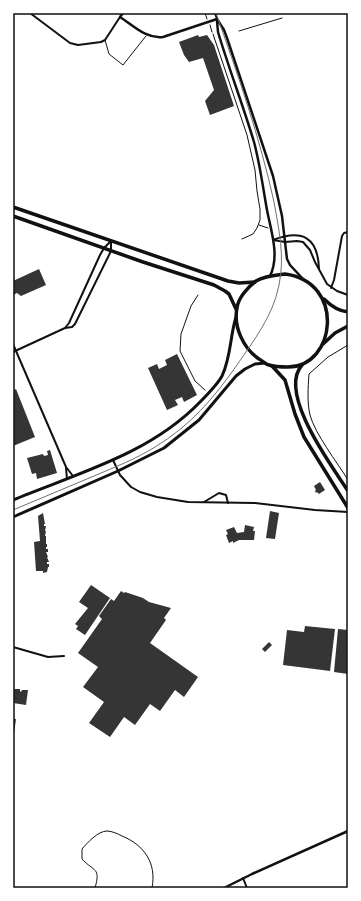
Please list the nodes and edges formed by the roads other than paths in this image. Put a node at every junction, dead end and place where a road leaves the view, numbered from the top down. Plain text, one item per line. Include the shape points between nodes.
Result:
1 (30, 13) edge
2 (123, 13) edge
3 (214, 13) edge
4 (120, 17) junction
5 (217, 19) junction
6 (146, 35) junction
7 (105, 40) junction
8 (13, 207) edge
9 (13, 216) edge
10 (347, 232) edge
11 (284, 236) junction
12 (273, 240) junction
13 (111, 241) junction
14 (285, 242) junction
15 (104, 248) junction
16 (110, 251) junction
17 (320, 270) junction
18 (269, 276) junction
19 (304, 279) junction
20 (255, 282) junction
21 (331, 288) junction
22 (348, 295) edge
23 (324, 299) junction
24 (236, 312) junction
25 (348, 312) edge
26 (348, 326) edge
27 (65, 328) junction
28 (13, 344) edge
29 (321, 346) junction
30 (14, 351) edge
31 (265, 363) junction
32 (303, 364) junction
33 (271, 366) junction
34 (113, 460) junction
35 (66, 467) junction
36 (118, 471) junction
37 (73, 476) junction
38 (66, 478) junction
39 (348, 491) edge
40 (13, 500) edge
41 (203, 503) junction
42 (228, 504) junction
43 (348, 508) edge
44 (348, 512) edge
45 (13, 517) edge
46 (13, 647) edge
47 (64, 656) dead end
48 (348, 831) edge
49 (243, 878) junction
50 (224, 888) edge
51 (247, 888) edge

1 - 7 street via 72,44 97,44
2 - 4 street
3 - 5 street
4 - 6 street
4 - 7 street
5 - 6 street via 163,38
5 - 11 street via 227,38 271,169
5 - 12 street via 218,32 254,143
6 - 7 lane via 123,65 109,54
8 - 13 main road
9 - 15 main road
10 - 21 street via 342,236
11 - 12 street
11 - 14 street
11 - 17 street via 301,235 311,241 316,250
12 - 14 street
12 - 18 street via 275,260
13 - 15 street
13 - 16 street
13 - 20 main road via 228,281
14 - 17 street via 297,241 306,244
14 - 19 street via 288,262
15 - 16 main road
15 - 27 street
16 - 24 main road via 214,285 229,294
16 - 27 street via 75,324
17 - 21 street
18 - 19 main road via 285,274
18 - 20 main road
19 - 23 main road
20 - 24 main road via 243,295
21 - 22 street
23 - 25 main road via 338,310
23 - 29 main road via 328,320
24 - 31 main road via 242,341
24 - 34 main road via 226,364 212,390 170,429
26 - 29 main road
27 - 30 street
28 - 30 street
29 - 32 main road via 314,356
30 - 35 street
31 - 33 main road
31 - 36 main road via 245,368 207,412 177,439 155,454
32 - 33 main road via 293,367
32 - 39 main road via 296,380 302,412 314,438
33 - 43 main road via 285,380 302,433
34 - 36 street
34 - 37 main road
35 - 37 street
35 - 38 street
36 - 41 street via 128,484 140,492
36 - 45 main road
37 - 38 main road
38 - 40 main road
41 - 42 street
41 - 42 street via 219,493 226,495
42 - 44 street via 255,503
46 - 47 street via 48,657
48 - 49 street
49 - 50 street
49 - 51 street

